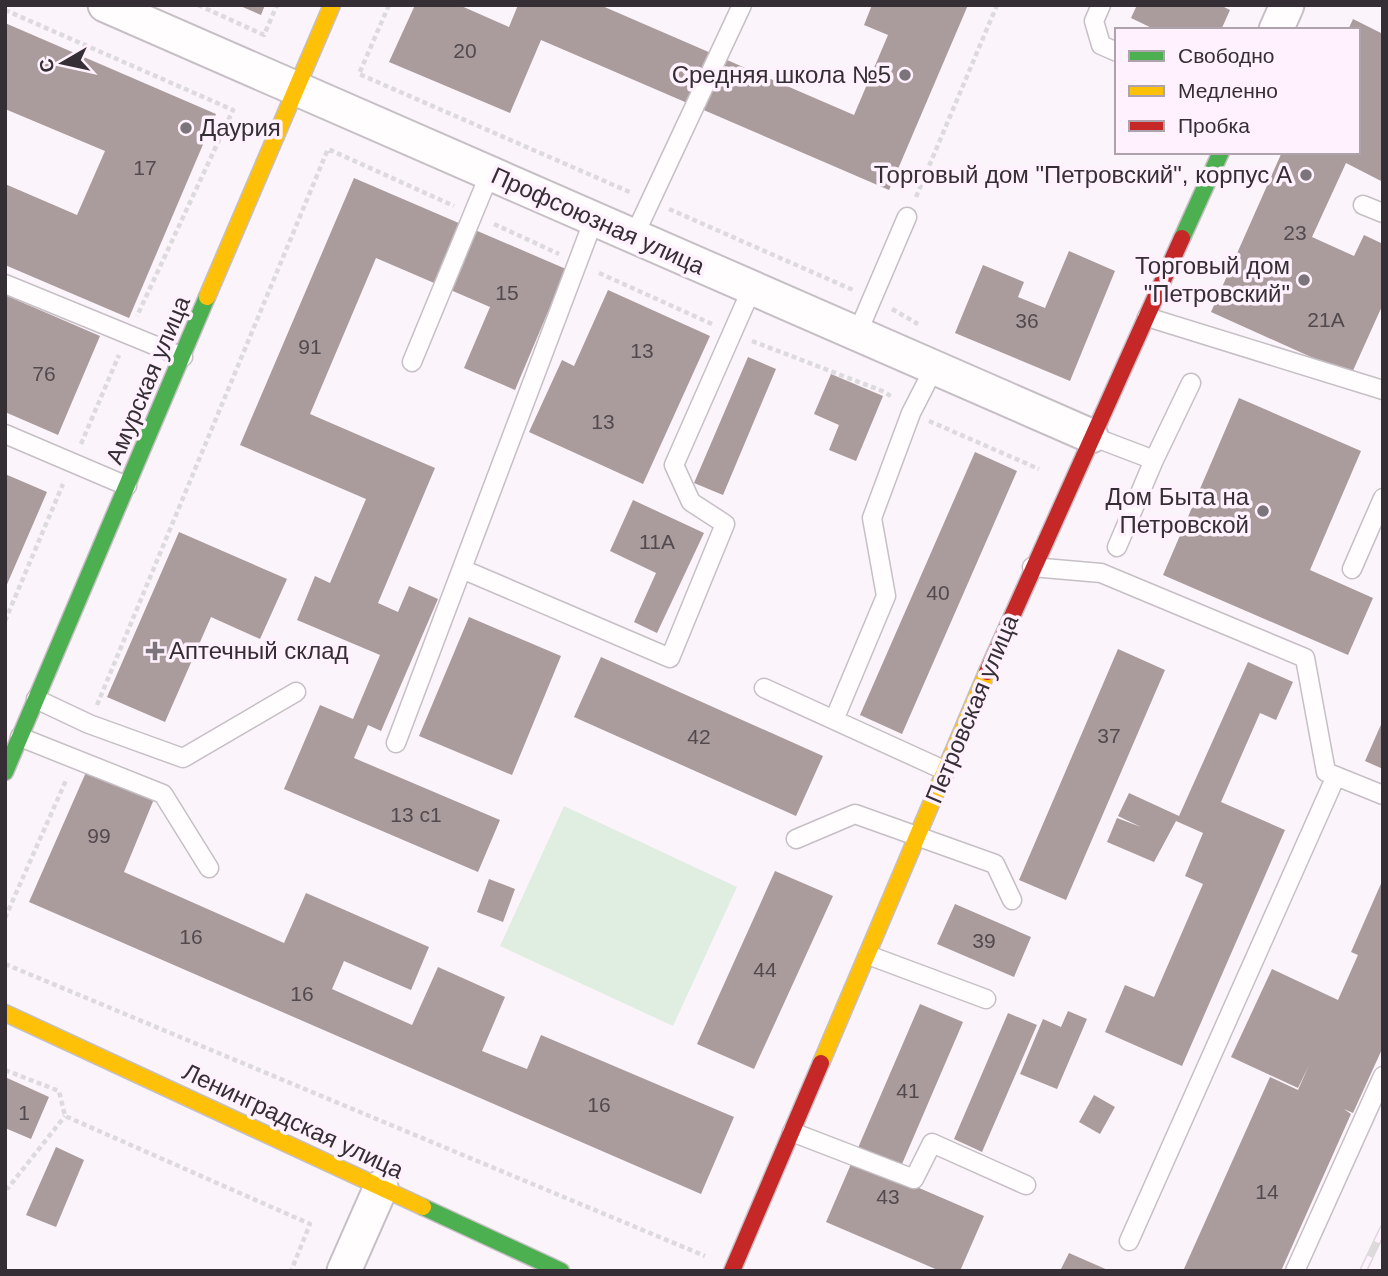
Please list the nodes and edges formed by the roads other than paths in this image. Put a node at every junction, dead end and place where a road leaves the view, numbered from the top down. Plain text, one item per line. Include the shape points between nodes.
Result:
1 (105, 5) edge
2 (332, 5) edge
3 (743, 5) edge
4 (1101, 5) edge
5 (1287, 5) edge
6 (1277, 28) edge
7 (1115, 51) edge
8 (298, 89) junction
9 (1220, 154) edge
10 (490, 173) junction
11 (1363, 205) dead end
12 (1383, 213) edge
13 (907, 217) road end
14 (594, 219) junction
15 (634, 236) junction
16 (5, 284) edge
17 (752, 288) junction
18 (1147, 317) junction
19 (858, 334) junction
20 (183, 357) junction
21 (412, 362) dead end
22 (934, 368) junction
23 (1191, 383) dead end
24 (1383, 390) edge
25 (5, 434) edge
26 (1091, 436) junction
27 (1154, 460) junction
28 (127, 486) junction
29 (1383, 498) edge
30 (1117, 547) dead end
31 (1032, 567) junction
32 (462, 569) junction
33 (1352, 569) dead end
34 (764, 688) dead end
35 (296, 692) dead end
36 (36, 699) junction
37 (834, 720) junction
38 (20, 737) junction
39 (396, 743) dead end
40 (946, 771) junction
41 (5, 772) edge
42 (1336, 776) junction
43 (1383, 795) edge
44 (796, 839) dead end
45 (917, 839) junction
46 (209, 868) dead end
47 (1012, 900) dead end
48 (868, 955) junction
49 (986, 999) dead end
50 (5, 1013) edge
51 (1383, 1076) edge
52 (792, 1132) junction
53 (1026, 1185) dead end
54 (382, 1187) junction
55 (1129, 1241) dead end
56 (733, 1269) edge
57 (344, 1271) edge
58 (561, 1271) edge
59 (1295, 1271) edge

1 - 8 street, Профсоюзная улица
2 - 8 street, Амурская улица
3 - 15 lane
4 - 7 lane via 1094,21 1101,45
5 - 6 street
8 - 10 street, Профсоюзная улица
8 - 20 street, Амурская улица
9 - 18 street, Петровская улица
10 - 14 street, Профсоюзная улица
10 - 21 lane
11 - 12 lane
13 - 19 lane
14 - 15 street, Профсоюзная улица
14 - 32 lane
15 - 17 street, Профсоюзная улица
16 - 20 lane
17 - 19 street, Профсоюзная улица
17 - 32 lane via 674,465 691,502 725,524 670,658
18 - 24 lane
18 - 26 street, Петровская улица
19 - 22 street, Профсоюзная улица
20 - 28 street, Амурская улица
22 - 26 street, Профсоюзная улица
22 - 37 lane via 911,413 872,518 886,596
23 - 27 lane
25 - 28 lane
26 - 27 lane
26 - 31 street, Петровская улица
27 - 30 lane
28 - 36 street, Амурская улица
29 - 33 lane
31 - 40 street, Петровская улица
31 - 42 lane via 1101,573 1305,657 1326,772
32 - 39 lane
34 - 37 lane
35 - 36 lane via 183,758
36 - 38 street, Амурская улица
37 - 40 lane
38 - 41 street, Амурская улица
38 - 46 lane via 163,794
40 - 45 street, Петровская улица
42 - 43 lane
42 - 55 lane
44 - 45 lane via 855,814
45 - 47 lane via 995,864
45 - 48 street, Петровская улица
48 - 49 lane
48 - 52 street, Петровская улица
50 - 54 street, Ленинградская улица
51 - 59 lane
52 - 53 lane via 914,1180 932,1143
52 - 56 street, Петровская улица
54 - 57 street
54 - 58 street, Ленинградская улица

